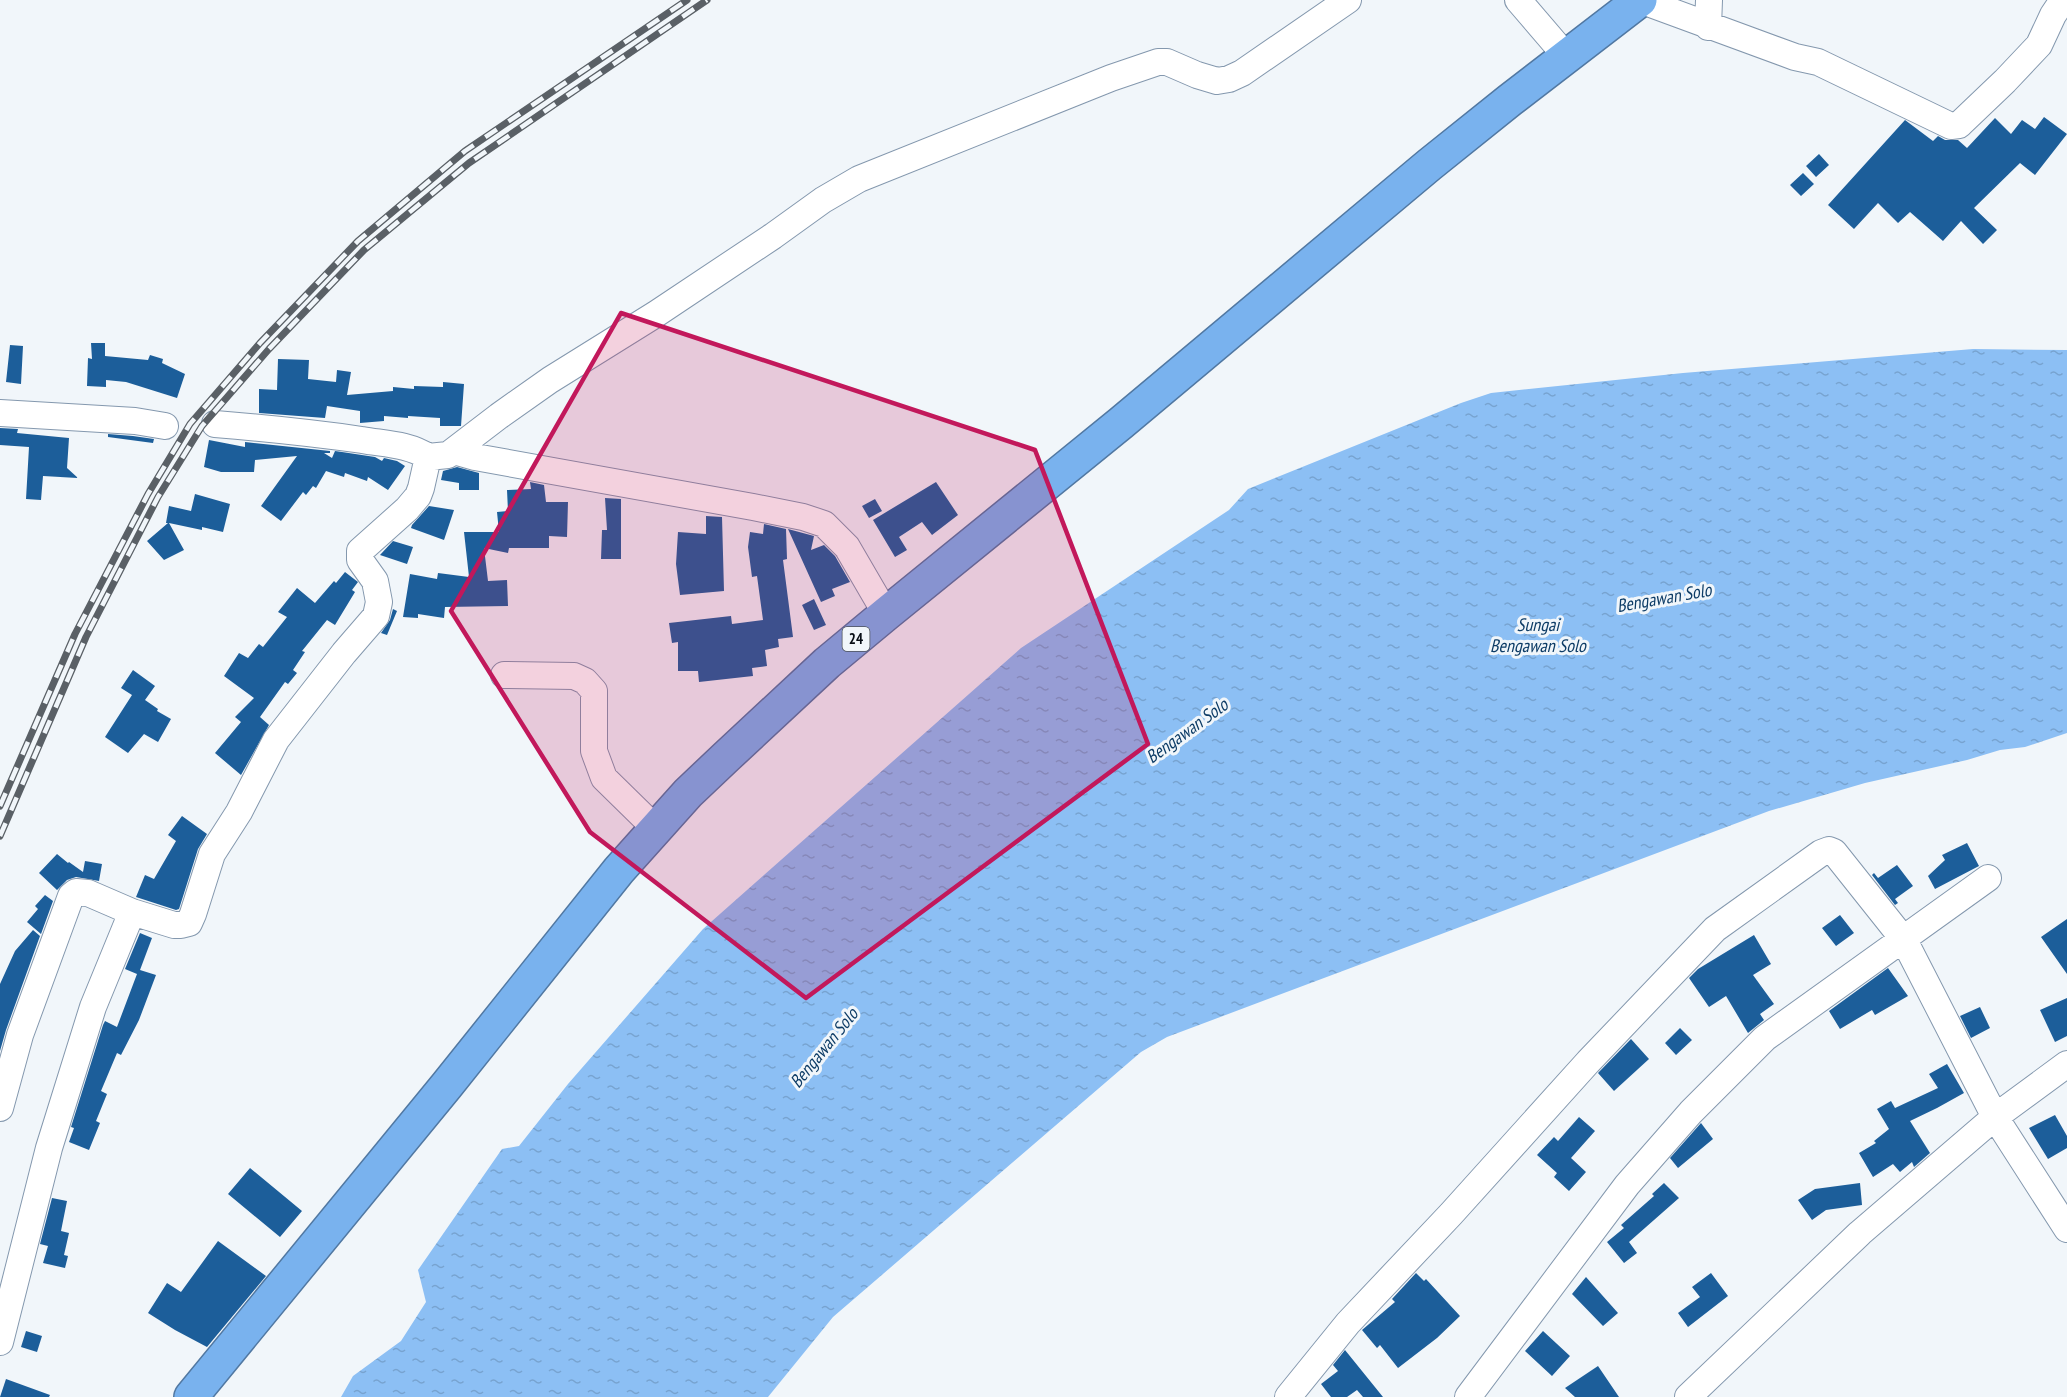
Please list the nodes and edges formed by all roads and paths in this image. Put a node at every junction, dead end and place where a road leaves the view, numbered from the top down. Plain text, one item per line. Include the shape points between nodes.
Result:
1 (1348, 0) edge
2 (1518, 0) edge
3 (1640, 0) edge
4 (1709, 0) edge
5 (2063, 0) edge
6 (1708, 27) junction
7 (1566, 56) junction
8 (0, 413) edge
9 (215, 424) dead end
10 (165, 426) dead end
11 (454, 451) junction
12 (428, 457) junction
13 (886, 614) junction
14 (504, 675) dead end
15 (656, 829) junction
16 (1988, 878) dead end
17 (132, 912) junction
18 (1904, 940) junction
19 (2067, 1064) edge
20 (0, 1108) edge
21 (1995, 1117) junction
22 (2067, 1229) edge
23 (0, 1342) edge
24 (191, 1397) edge
25 (1288, 1397) edge
26 (1468, 1397) edge
27 (1688, 1397) edge

1 - 11 street via 1228,79 1217,81 1158,62 859,179 550,380
2 - 7 street
3 - 6 street
3 - 7 highway, 24
4 - 6 street
5 - 6 street via 2039,45 1955,126 1818,62
7 - 13 highway, 24
8 - 10 street
9 - 12 street via 389,444
11 - 12 street
11 - 13 street via 824,524 847,547
12 - 17 street via 418,496 360,551 360,560 375,581 379,602 376,616 276,740 212,854 191,920 180,926
13 - 15 highway, 24 via 726,757
14 - 15 street via 574,676 585,681 594,691 594,751 603,778
15 - 24 highway, 24
16 - 18 street
17 - 20 street via 88,893 71,896 21,1035
17 - 23 street via 93,1006 49,1148
18 - 21 street
18 - 25 street via 1829,850 1715,929 1348,1323
18 - 26 street via 1765,1038 1691,1112 1627,1185
19 - 21 street
21 - 22 street
21 - 27 street via 1860,1233

